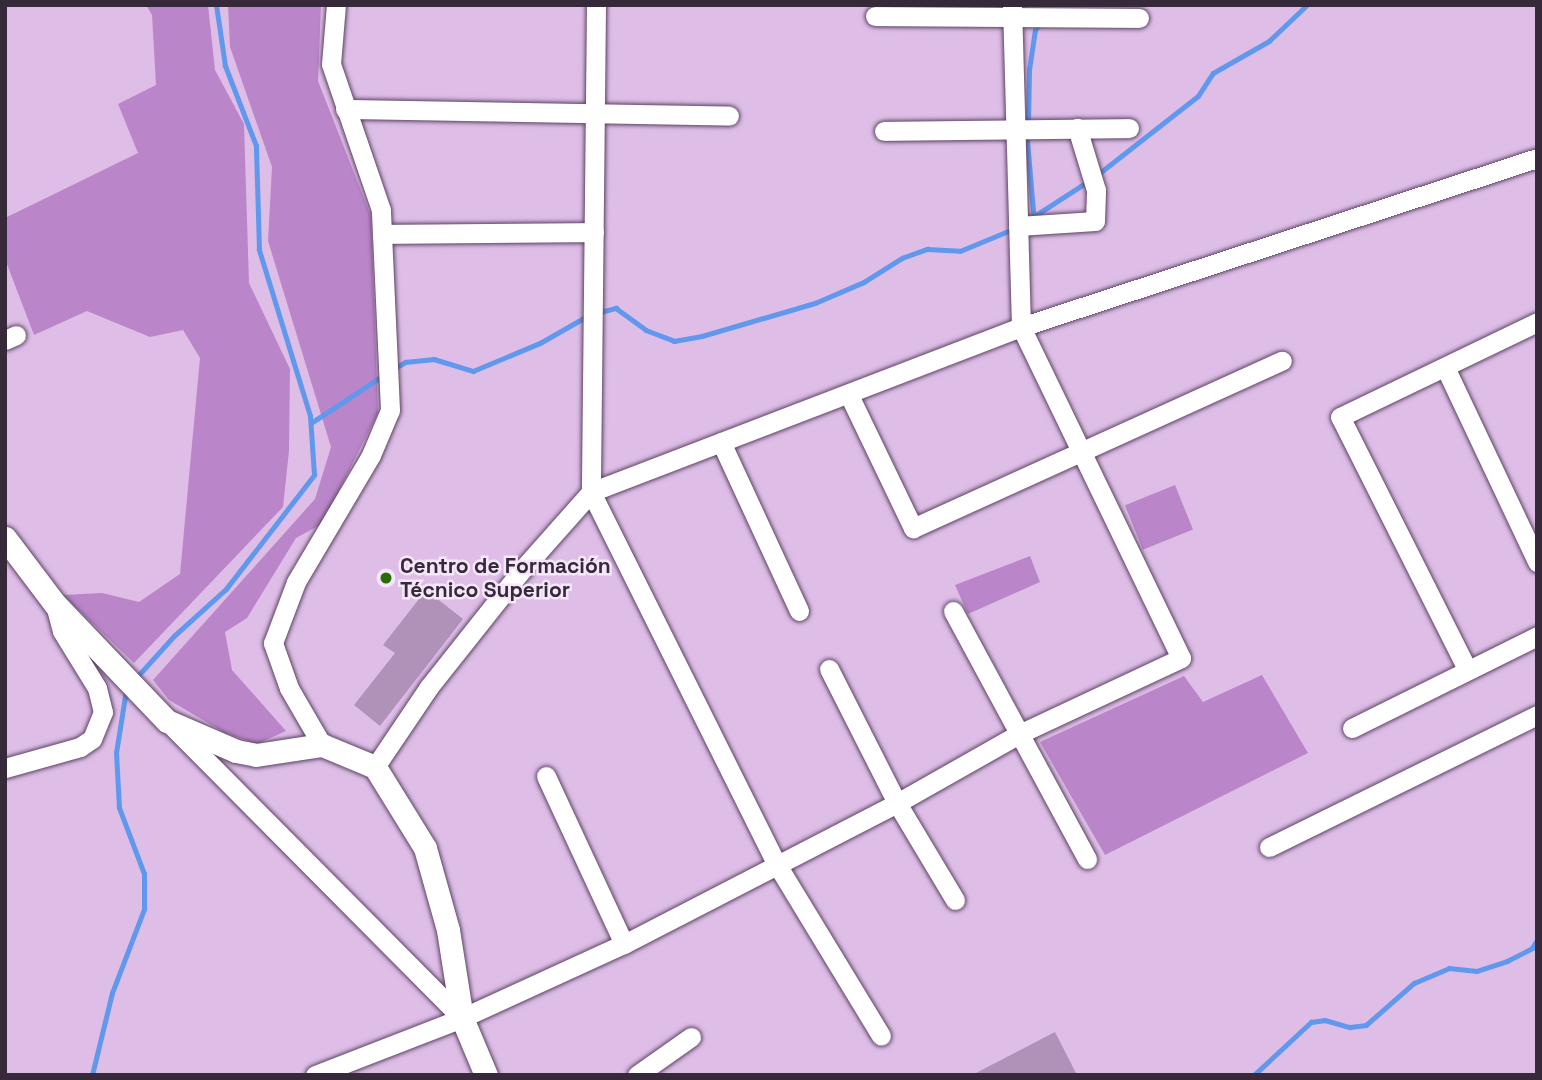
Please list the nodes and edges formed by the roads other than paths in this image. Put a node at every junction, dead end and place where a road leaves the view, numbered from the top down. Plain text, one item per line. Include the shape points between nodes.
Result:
1 (336, 5) edge
2 (596, 5) edge
3 (1012, 11) edge
4 (875, 16) dead end
5 (1139, 18) dead end
6 (345, 109) junction
7 (595, 114) junction
8 (729, 116) dead end
9 (1077, 128) junction
10 (1129, 128) dead end
11 (1014, 129) junction
12 (884, 131) dead end
13 (1537, 158) edge
14 (1018, 226) junction
15 (594, 232) junction
16 (382, 234) junction
17 (1537, 322) edge
18 (1021, 327) junction
19 (1282, 361) dead end
20 (1444, 368) junction
21 (849, 396) junction
22 (721, 442) junction
23 (1084, 448) junction
24 (591, 492) junction
25 (5, 538) edge
26 (1537, 562) edge
27 (55, 604) junction
28 (799, 611) dead end
29 (953, 611) dead end
30 (1537, 636) edge
31 (829, 669) dead end
32 (1467, 669) junction
33 (160, 712) junction
34 (1537, 715) edge
35 (1352, 728) dead end
36 (1019, 734) junction
37 (322, 745) junction
38 (375, 767) junction
39 (5, 768) edge
40 (546, 776) dead end
41 (897, 803) junction
42 (1269, 846) dead end
43 (1087, 859) dead end
44 (776, 863) junction
45 (955, 900) dead end
46 (624, 944) junction
47 (462, 1018) junction
48 (881, 1036) dead end
49 (691, 1037) dead end
50 (315, 1075) edge
51 (486, 1075) edge
52 (637, 1075) edge

1 - 6 street via 331,64
2 - 7 street
3 - 4 street
3 - 5 street
3 - 11 street
6 - 7 street
6 - 16 street via 381,210
7 - 8 street
7 - 15 street
9 - 10 street
9 - 11 street
9 - 14 street via 1096,190 1096,221
11 - 12 street
11 - 14 street
13 - 18 street
14 - 18 street
15 - 16 street
15 - 24 street
16 - 37 street via 390,410 371,455 296,582 273,643 289,688
17 - 20 street
18 - 21 street
18 - 23 street
19 - 23 street
20 - 26 street
20 - 32 street via 1340,417
21 - 22 street
21 - 23 street via 913,528
22 - 24 street
22 - 28 street
23 - 36 street via 1181,658
24 - 38 street via 429,687
24 - 44 street
25 - 27 main road
27 - 33 main road
27 - 39 street via 62,631 97,688 103,712 92,738 80,747
29 - 36 street
30 - 32 street
31 - 41 street
32 - 35 street
33 - 37 main road via 236,751 256,755
33 - 47 street via 317,877
34 - 42 street
36 - 41 street
36 - 43 street
37 - 38 main road
38 - 47 main road via 425,848 448,930
40 - 46 street
41 - 44 street
41 - 45 street
44 - 46 street
44 - 48 street
46 - 47 street
47 - 50 street
47 - 51 main road
49 - 52 street

